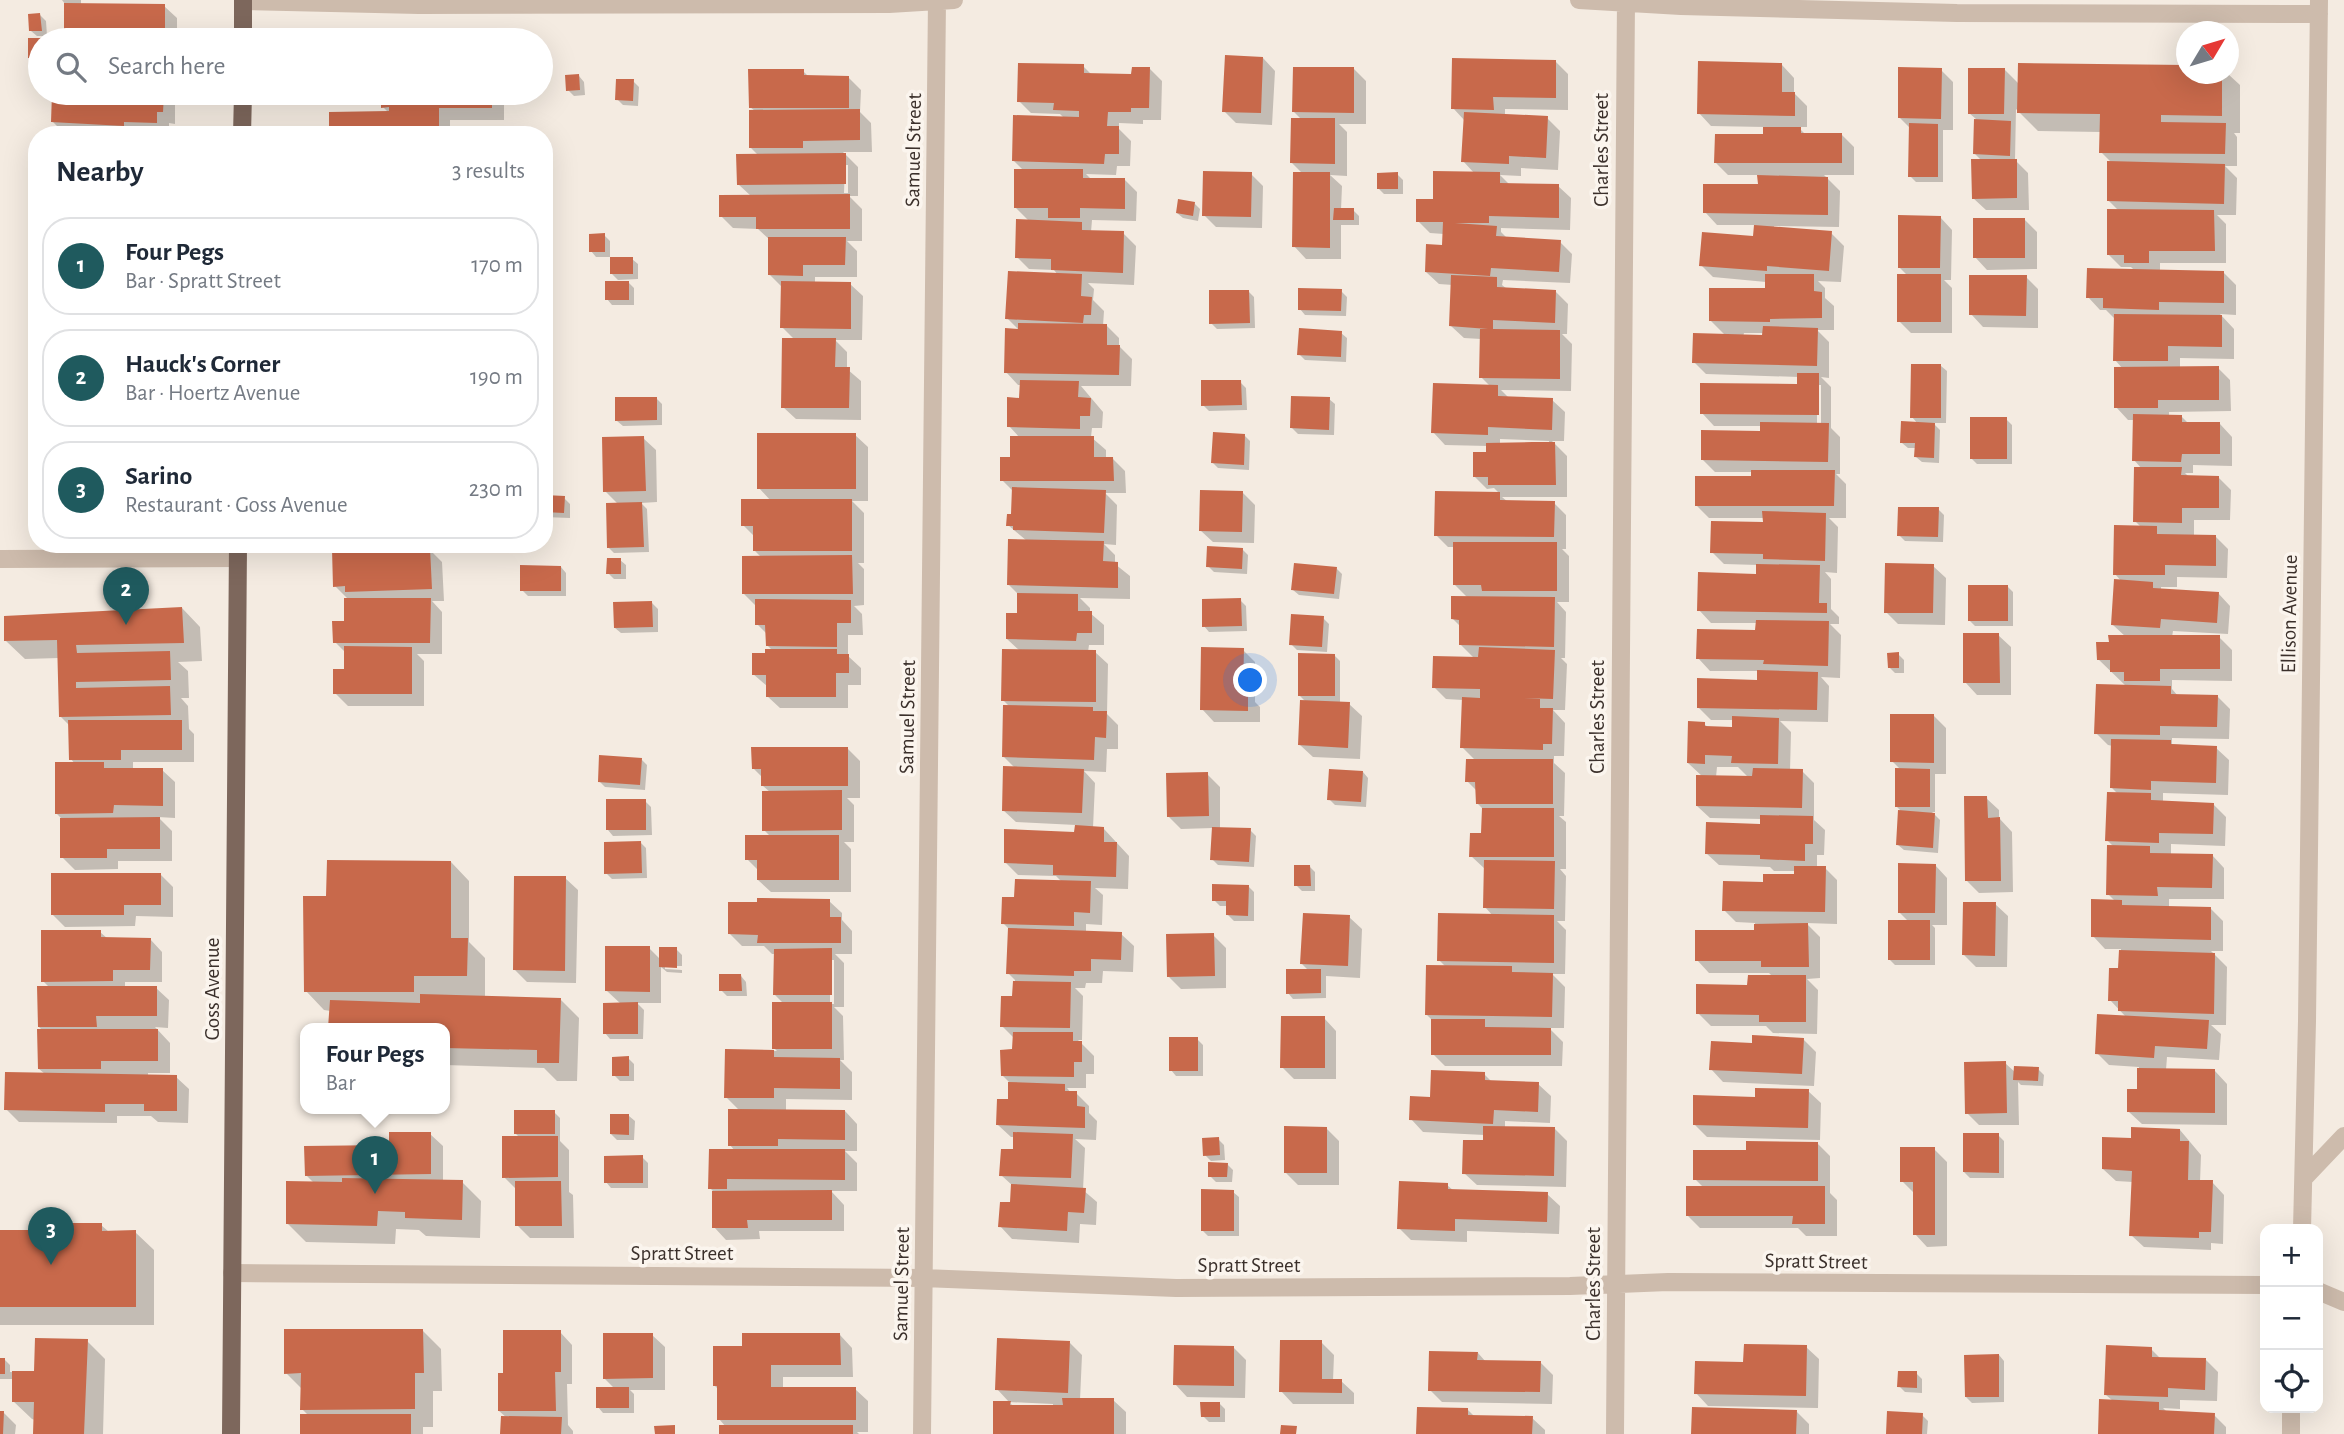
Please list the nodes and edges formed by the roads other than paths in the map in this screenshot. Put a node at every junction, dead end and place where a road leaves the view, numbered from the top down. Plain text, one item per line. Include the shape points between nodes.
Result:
1 (1579, 0) edge
2 (243, 1) edge
3 (943, 1) edge
4 (1626, 1) edge
5 (2319, 7) edge
6 (243, 28) edge
7 (243, 105) edge
8 (242, 126) edge
9 (178, 553) edge
10 (238, 553) edge
11 (0, 559) edge
12 (2344, 1136) edge
13 (2304, 1178) junction
14 (2302, 1224) edge
15 (232, 1273) junction
16 (923, 1278) junction
17 (1615, 1283) junction
18 (2260, 1285) edge
19 (2323, 1293) edge
20 (2344, 1302) edge
21 (2291, 1413) edge
22 (231, 1434) edge
23 (922, 1434) edge
24 (1615, 1434) edge
25 (2291, 1434) edge

1 - 4 street
2 - 3 street via 419,5
2 - 6 main road
3 - 16 street, Samuel Street
4 - 5 street via 1956,13
4 - 17 street, Charles Street
5 - 13 street, Ellison Avenue
7 - 8 main road
9 - 11 street
10 - 15 main road, Goss Avenue
12 - 13 street
13 - 14 street, Ellison Avenue
15 - 16 street, Spratt Street
15 - 22 main road, Goss Avenue
16 - 17 street, Spratt Street via 1176,1288
16 - 23 street, Samuel Street
17 - 18 street, Spratt Street
17 - 24 street, Charles Street
19 - 20 street
21 - 25 street

